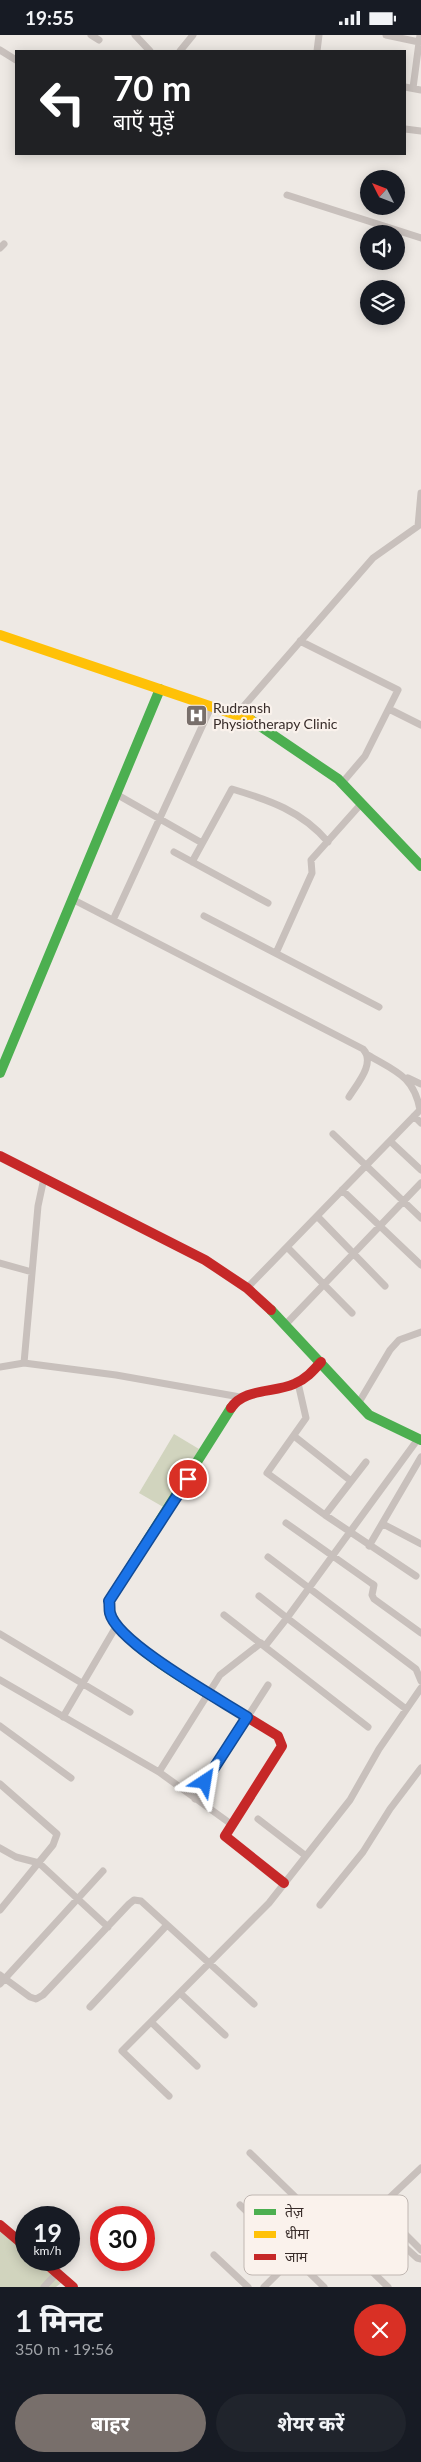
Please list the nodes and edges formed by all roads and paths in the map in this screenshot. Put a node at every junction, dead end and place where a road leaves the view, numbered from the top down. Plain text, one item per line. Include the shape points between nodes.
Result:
1 (91, 35) edge
2 (135, 35) edge
3 (192, 35) edge
4 (319, 35) edge
5 (386, 35) edge
6 (420, 38) edge
7 (99, 40) dead end
8 (0, 50) edge
9 (149, 50) edge
10 (182, 50) edge
11 (317, 50) edge
12 (15, 59) edge
13 (409, 88) edge
14 (421, 90) edge
15 (406, 129) edge
16 (421, 131) edge
17 (288, 195) dead end
18 (421, 238) edge
19 (421, 493) edge
20 (419, 525) edge
21 (0, 635) edge
22 (300, 641) junction
23 (160, 689) junction
24 (211, 707) junction
25 (389, 709) junction
26 (236, 715) junction
27 (421, 725) edge
28 (342, 783) junction
29 (116, 794) junction
30 (361, 804) junction
31 (160, 819) junction
32 (328, 842) junction
33 (202, 843) junction
34 (174, 852) dead end
35 (192, 862) junction
36 (421, 866) edge
37 (72, 899) junction
38 (268, 903) dead end
39 (204, 916) dead end
40 (113, 920) junction
41 (276, 953) junction
42 (379, 1007) dead end
43 (368, 1055) junction
44 (0, 1073) edge
45 (403, 1076) junction
46 (421, 1084) edge
47 (349, 1097) dead end
48 (420, 1109) edge
49 (414, 1116) junction
50 (421, 1123) edge
51 (333, 1134) dead end
52 (390, 1141) junction
53 (0, 1156) edge
54 (366, 1165) junction
55 (421, 1170) edge
56 (44, 1178) junction
57 (421, 1183) edge
58 (342, 1190) junction
59 (404, 1201) junction
60 (317, 1216) junction
61 (421, 1218) edge
62 (380, 1226) junction
63 (287, 1247) junction
64 (353, 1254) junction
65 (0, 1263) edge
66 (421, 1265) edge
67 (32, 1272) junction
68 (323, 1285) junction
69 (384, 1285) dead end
70 (247, 1288) junction
71 (352, 1313) dead end
72 (286, 1324) junction
73 (421, 1332) edge
74 (321, 1362) junction
75 (24, 1363) junction
76 (0, 1367) edge
77 (298, 1383) junction
78 (240, 1397) junction
79 (358, 1404) junction
80 (294, 1436) junction
81 (419, 1439) edge
82 (421, 1457) edge
83 (366, 1462) dead end
84 (351, 1481) junction
85 (325, 1515) junction
86 (286, 1523) dead end
87 (383, 1524) junction
88 (351, 1533) junction
89 (421, 1544) edge
90 (369, 1546) junction
91 (333, 1556) junction
92 (268, 1557) dead end
93 (416, 1576) dead end
94 (309, 1588) junction
95 (259, 1597) dead end
96 (224, 1615) dead end
97 (287, 1618) junction
98 (117, 1625) junction
99 (421, 1633) edge
100 (0, 1634) edge
101 (263, 1645) junction
102 (419, 1665) edge
103 (0, 1680) edge
104 (421, 1681) edge
105 (83, 1684) junction
106 (268, 1685) dead end
107 (421, 1688) edge
108 (209, 1693) junction
109 (406, 1709) junction
110 (130, 1712) dead end
111 (64, 1717) junction
112 (247, 1717) junction
113 (0, 1726) edge
114 (368, 1727) dead end
115 (421, 1769) edge
116 (159, 1772) junction
117 (71, 1778) dead end
118 (0, 1784) edge
119 (195, 1799) junction
120 (258, 1819) dead end
121 (231, 1824) junction
122 (0, 1848) edge
123 (306, 1856) junction
124 (39, 1863) junction
125 (102, 1871) dead end
126 (284, 1883) junction
127 (76, 1899) junction
128 (320, 1905) dead end
129 (0, 1910) edge
130 (167, 1925) junction
131 (108, 1927) junction
132 (209, 1963) junction
133 (2, 1979) edge
134 (180, 1993) junction
135 (254, 2004) dead end
136 (90, 2007) dead end
137 (151, 2022) junction
138 (225, 2035) dead end
139 (197, 2066) dead end
140 (169, 2096) dead end
141 (250, 2153) dead end
142 (419, 2172) edge
143 (294, 2195) edge
144 (393, 2195) edge
145 (240, 2205) dead end
146 (244, 2209) edge
147 (0, 2225) edge
148 (408, 2236) edge
149 (15, 2238) edge
150 (421, 2249) edge
151 (408, 2250) edge
152 (214, 2255) dead end
153 (421, 2259) edge
154 (55, 2271) edge
155 (57, 2273) junction
156 (276, 2275) edge
157 (312, 2275) edge
158 (376, 2275) edge
159 (44, 2287) edge
160 (73, 2287) edge
161 (248, 2287) edge
162 (264, 2287) edge
163 (324, 2287) edge
164 (388, 2287) edge

1 - 7 street
2 - 9 street
3 - 10 street
4 - 11 street
5 - 6 street
6 - 13 street
8 - 12 street
13 - 14 street
15 - 16 street
17 - 18 street
19 - 20 street
20 - 22 street via 374,557
21 - 23 street
22 - 25 street via 398,690
22 - 26 street
23 - 24 street
23 - 29 street
24 - 26 street
24 - 31 street
25 - 27 street
25 - 28 street via 365,757
26 - 28 street via 257,723
28 - 30 street
29 - 31 street
29 - 37 street
30 - 32 street
30 - 36 street
31 - 33 street
31 - 40 street
32 - 33 street via 278,803 232,789
32 - 41 street via 312,860 312,873
33 - 35 street
34 - 35 street
35 - 38 street
37 - 40 street
37 - 44 street
39 - 41 street
40 - 43 street via 363,1049
41 - 42 street
43 - 45 street
43 - 47 street via 364,1072
45 - 46 street
45 - 48 street via 415,1090
48 - 49 street
49 - 50 street
49 - 52 street
51 - 54 street
52 - 54 street
52 - 55 street
53 - 56 street
54 - 58 street
54 - 59 street
56 - 67 street
56 - 70 street via 205,1260
57 - 59 street
58 - 60 street
58 - 62 street
59 - 61 street
59 - 62 street
60 - 63 street
60 - 64 street
62 - 64 street
62 - 66 street
63 - 68 street
63 - 70 street
64 - 68 street
64 - 69 street
65 - 67 street
67 - 75 street
68 - 71 street
68 - 72 street
70 - 72 street
72 - 74 street
73 - 79 street via 399,1340 390,1350
74 - 77 street via 314,1373
74 - 79 street
75 - 76 street
75 - 78 street via 200,1388
77 - 78 street
77 - 80 street via 306,1418
78 - 98 street via 109,1601 110,1614
79 - 81 street via 369,1415
80 - 84 street
80 - 85 street via 267,1473
81 - 88 street
82 - 87 street
83 - 84 street
84 - 85 street
85 - 88 street
86 - 91 street
87 - 89 street
87 - 90 street
88 - 90 street
88 - 91 street
90 - 93 street
91 - 94 street
91 - 99 street via 374,1585 372,1595 379,1603
92 - 94 street
94 - 97 street
94 - 102 street
95 - 97 street
96 - 101 street
97 - 101 street
97 - 109 street
98 - 105 street
98 - 108 street via 154,1659
100 - 105 street
101 - 108 street via 228,1666
101 - 114 street
102 - 104 street
103 - 111 street
105 - 110 street
105 - 111 street
106 - 112 street
107 - 109 street
108 - 112 street
108 - 116 street
109 - 123 street via 378,1749 350,1800
111 - 116 street
112 - 119 street
112 - 121 street via 278,1736 282,1746
113 - 117 street
115 - 128 street via 363,1852
116 - 119 street
118 - 124 street via 57,1834 54,1845
119 - 121 street
120 - 123 street
121 - 126 street via 225,1836 227,1839
122 - 124 street via 16,1857
123 - 126 street
124 - 127 street
124 - 129 street
125 - 127 street
126 - 132 street via 269,1903
127 - 131 street
127 - 133 street
130 - 131 street via 141,1901 134,1900
130 - 132 street
130 - 136 street
131 - 133 street via 36,1999
132 - 134 street
132 - 135 street
134 - 137 street
134 - 138 street
137 - 139 street
137 - 140 street via 122,2051
141 - 143 street
142 - 144 street
145 - 146 street
147 - 149 street
148 - 150 street
151 - 153 street
152 - 161 street
154 - 155 street
155 - 159 street
155 - 160 street
156 - 162 street
157 - 163 street
158 - 164 street

